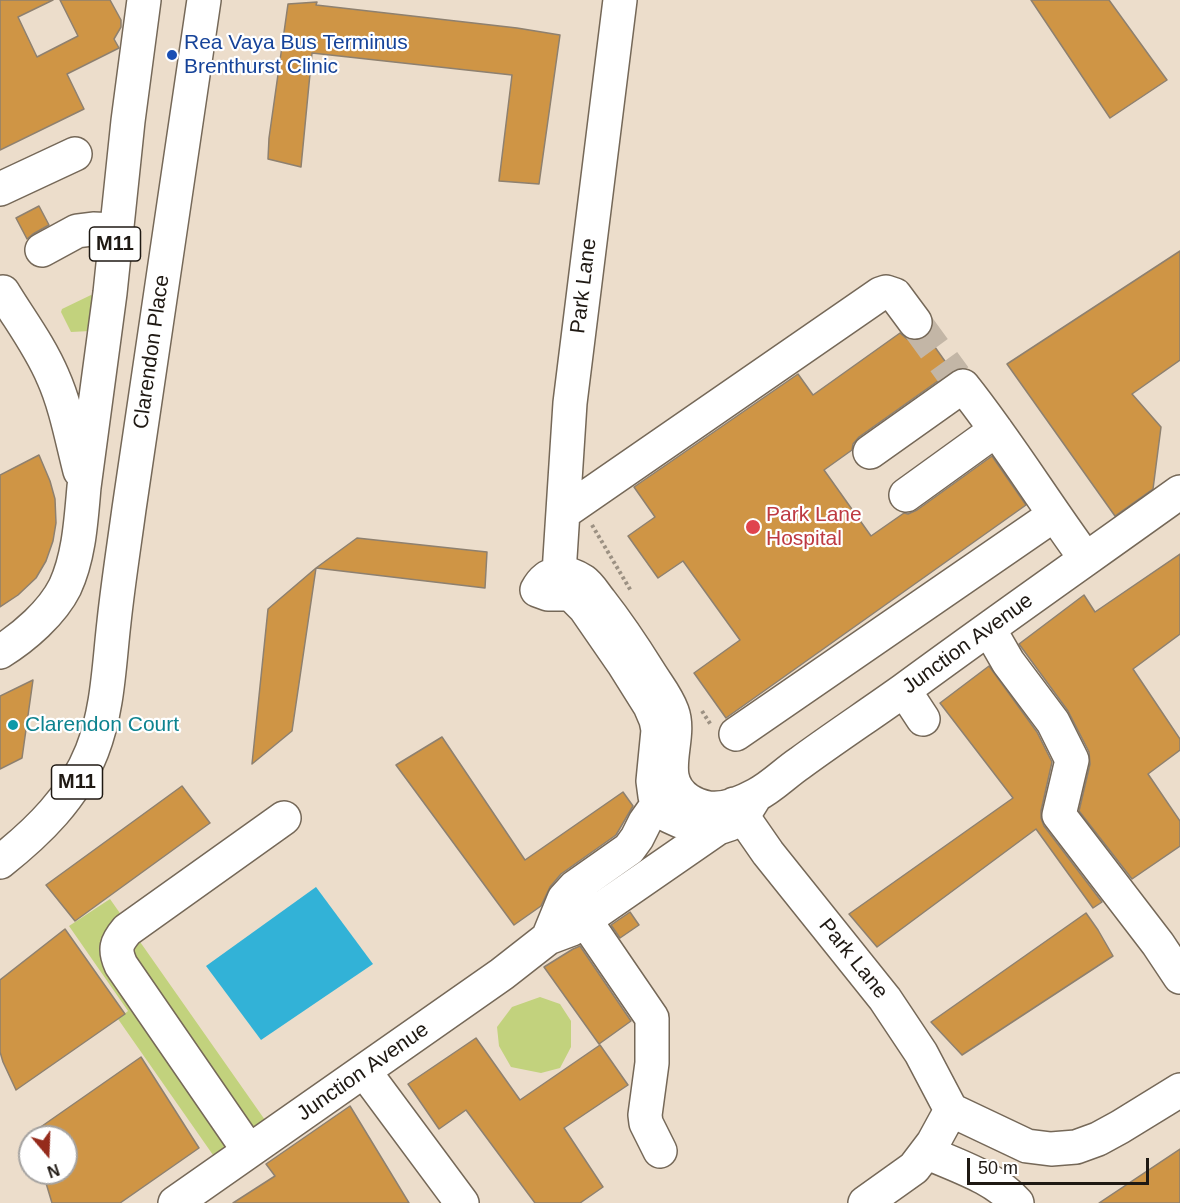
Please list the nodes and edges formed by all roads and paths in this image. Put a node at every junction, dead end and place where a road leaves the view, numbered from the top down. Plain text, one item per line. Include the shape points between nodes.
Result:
1 (144, 0) edge
2 (204, 0) edge
3 (620, 0) edge
4 (75, 154) dead end
5 (0, 189) edge
6 (117, 230) junction
7 (42, 250) dead end
8 (1, 290) edge
9 (915, 322) tunnel mouth
10 (996, 430) junction
11 (870, 452) dead end
12 (84, 488) junction
13 (1180, 492) edge
14 (906, 495) dead end
15 (563, 513) junction
16 (1054, 515) junction
17 (1086, 559) junction
18 (559, 573) junction
19 (989, 629) junction
20 (0, 652) edge
21 (904, 690) junction
22 (923, 719) dead end
23 (736, 734) dead end
24 (667, 798) junction
25 (738, 811) junction
26 (284, 818) dead end
27 (0, 862) edge
28 (585, 920) junction
29 (548, 938) junction
30 (1180, 977) edge
31 (364, 1071) junction
32 (1180, 1090) edge
33 (951, 1110) junction
34 (249, 1150) junction
35 (660, 1151) dead end
36 (926, 1152) junction
37 (175, 1203) edge
38 (462, 1203) edge
39 (865, 1203) edge
40 (1017, 1203) edge

1 - 6 street, M11
2 - 27 street, Clarendon Place / M11 via 142,415 105,706 78,780 57,809
3 - 15 street, Park Lane via 571,393
4 - 5 street
6 - 7 street via 77,231
6 - 12 street, M11
8 - 12 street via 54,378
9 - 15 street via 895,295 880,294
10 - 11 street via 959,381
10 - 14 street
10 - 16 street
12 - 20 street, M11 via 75,560 64,588 50,609
13 - 17 street, Junction Avenue
15 - 18 street, Park Lane
16 - 17 street
16 - 23 street
17 - 19 street, Junction Avenue
18 - 24 street via 585,582 618,623 672,710 673,782
18 - 24 street via 542,581 537,590 575,598 623,663 653,713 658,730 653,781
19 - 21 street, Junction Avenue
19 - 30 street via 1008,662 1053,722 1072,760 1059,815
21 - 22 street
21 - 25 street, Junction Avenue
24 - 25 street
24 - 29 street, Junction Avenue via 645,822 629,849 564,899
25 - 28 street, Junction Avenue
25 - 33 street, Park Lane via 885,999 921,1053
26 - 34 street via 127,930 118,940 116,953
28 - 29 street, Junction Avenue
28 - 35 street via 652,1018 652,1063 645,1115
29 - 31 street, Junction Avenue
31 - 34 street, Junction Avenue
31 - 38 street
32 - 33 street via 1120,1127 1076,1147 1027,1146
33 - 36 street
34 - 37 street, Junction Avenue
36 - 39 street via 914,1168
36 - 40 street via 982,1177

